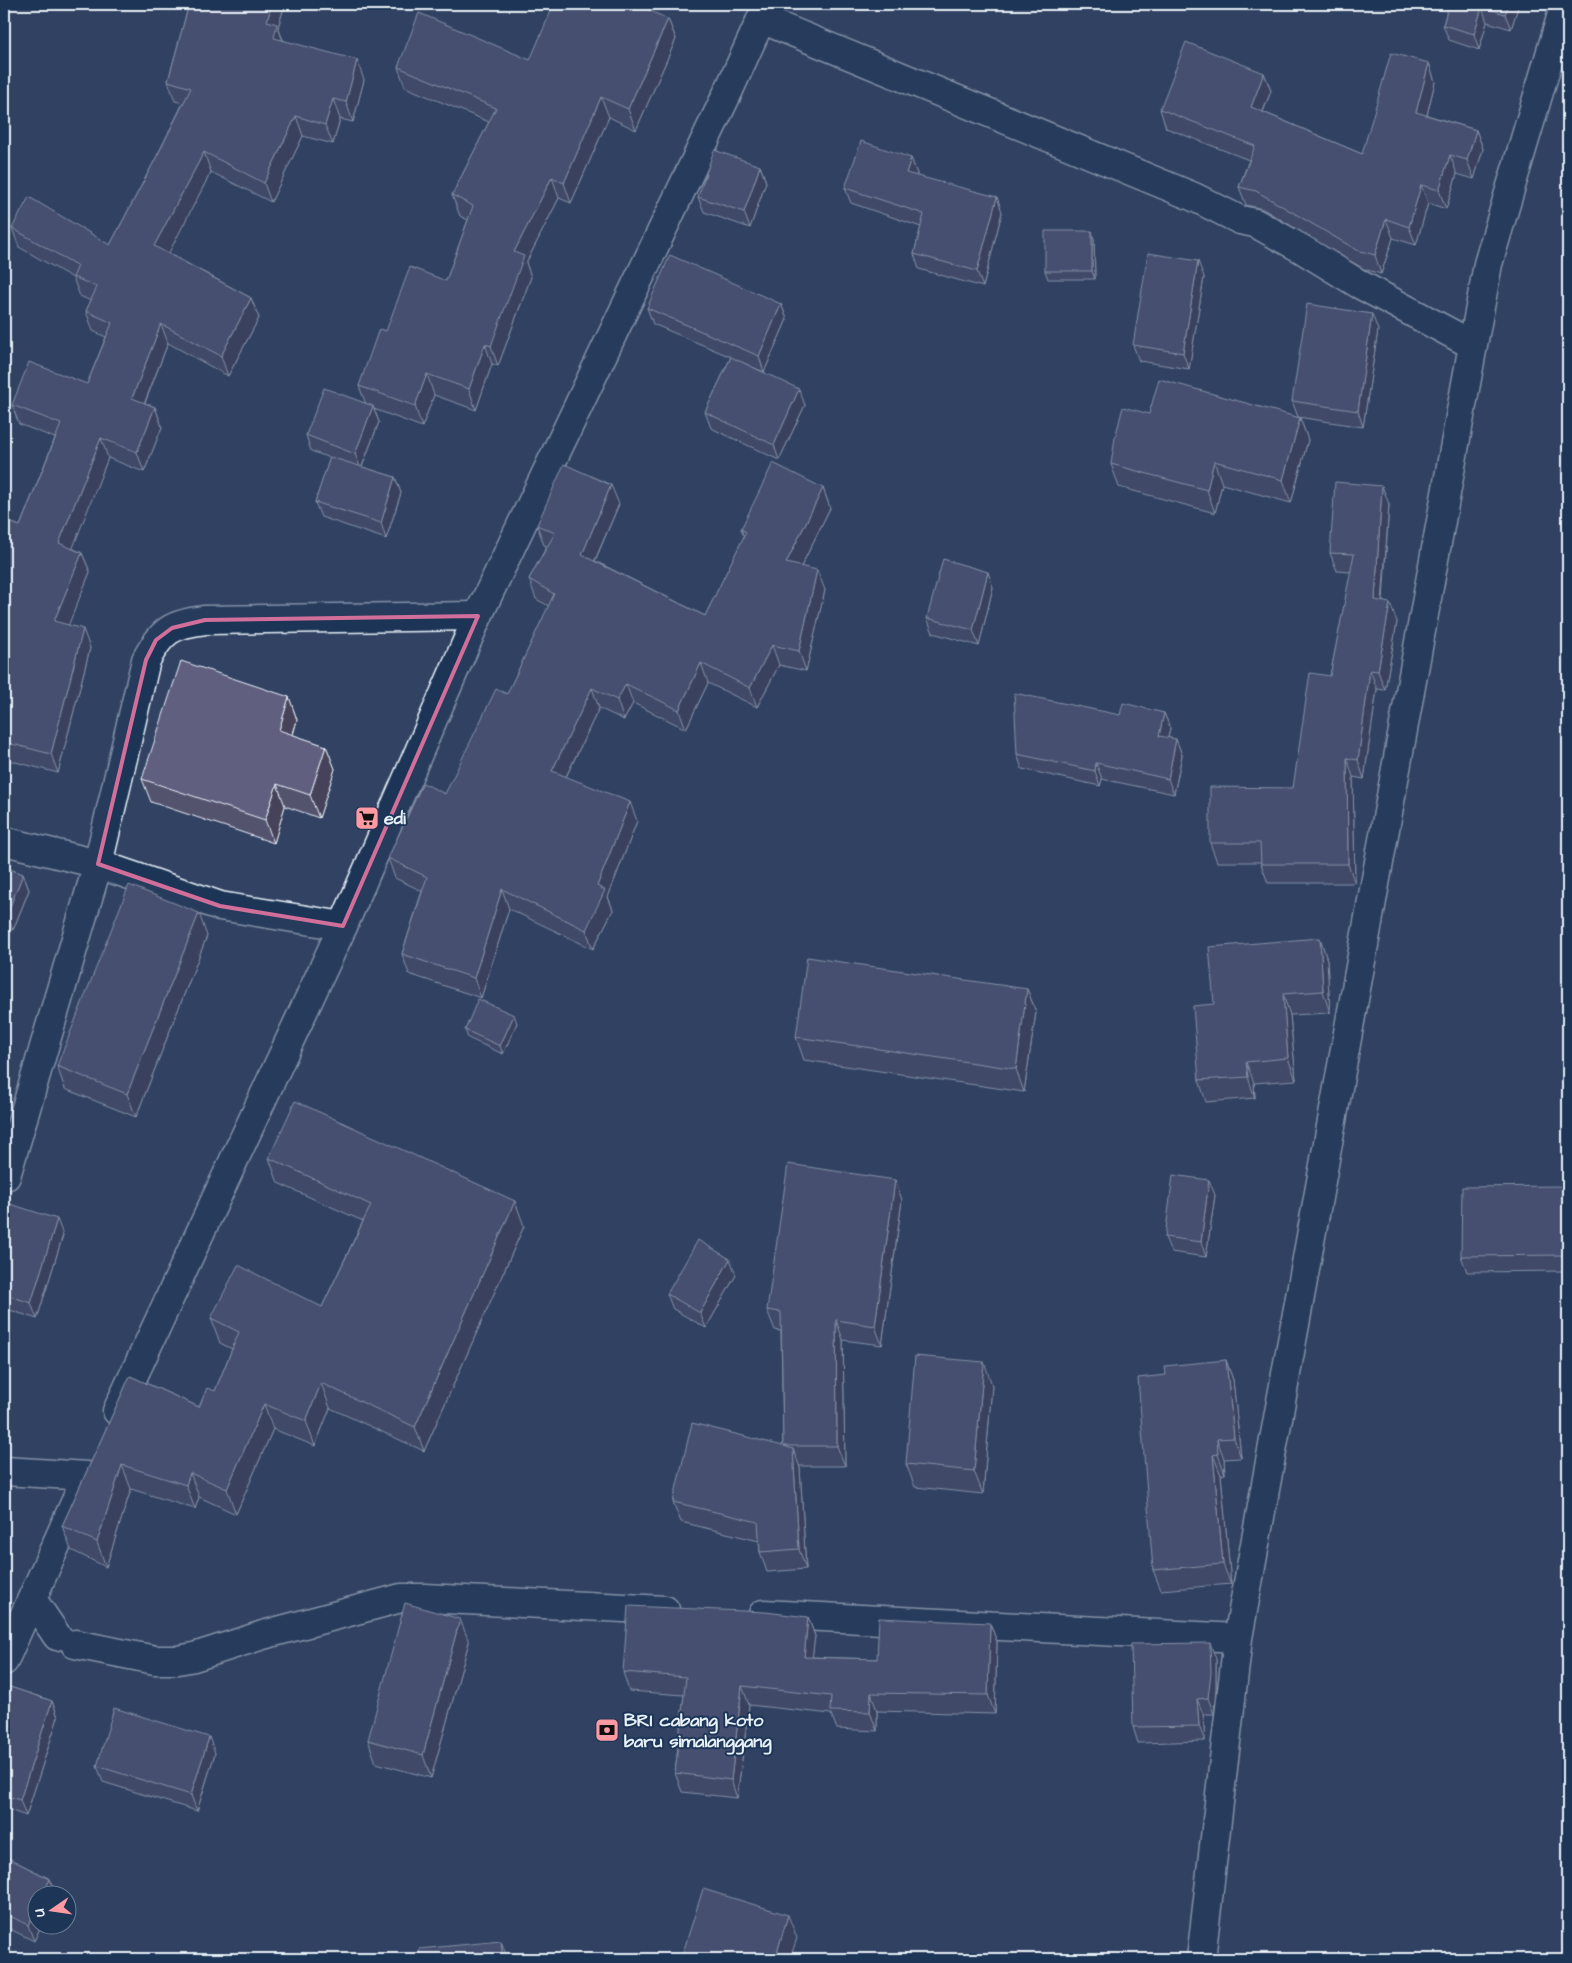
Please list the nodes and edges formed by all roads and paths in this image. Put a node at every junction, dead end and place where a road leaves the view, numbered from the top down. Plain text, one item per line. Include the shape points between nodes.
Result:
1 (1565, 4) edge
2 (764, 12) edge
3 (1473, 345) junction
4 (478, 616) junction
5 (4, 841) edge
6 (98, 864) junction
7 (343, 926) junction
8 (6, 1176) dead end
9 (108, 1431) edge
10 (4, 1471) edge
11 (32, 1599) junction
12 (692, 1611) edge
13 (742, 1613) edge
14 (1238, 1638) junction
15 (4, 1660) edge
16 (1201, 1959) edge

1 - 3 street via 1488,264
2 - 3 street via 1194,197 1240,220 1256,223 1359,284
2 - 4 street
3 - 14 street
4 - 6 street via 205,620 172,628 156,640 146,660
4 - 7 street
5 - 6 street
6 - 7 street via 220,906
6 - 8 street
7 - 9 street
10 - 11 street via 91,1467
11 - 12 street via 66,1640 154,1660 194,1657 401,1598
11 - 15 street
13 - 14 street
14 - 16 street

